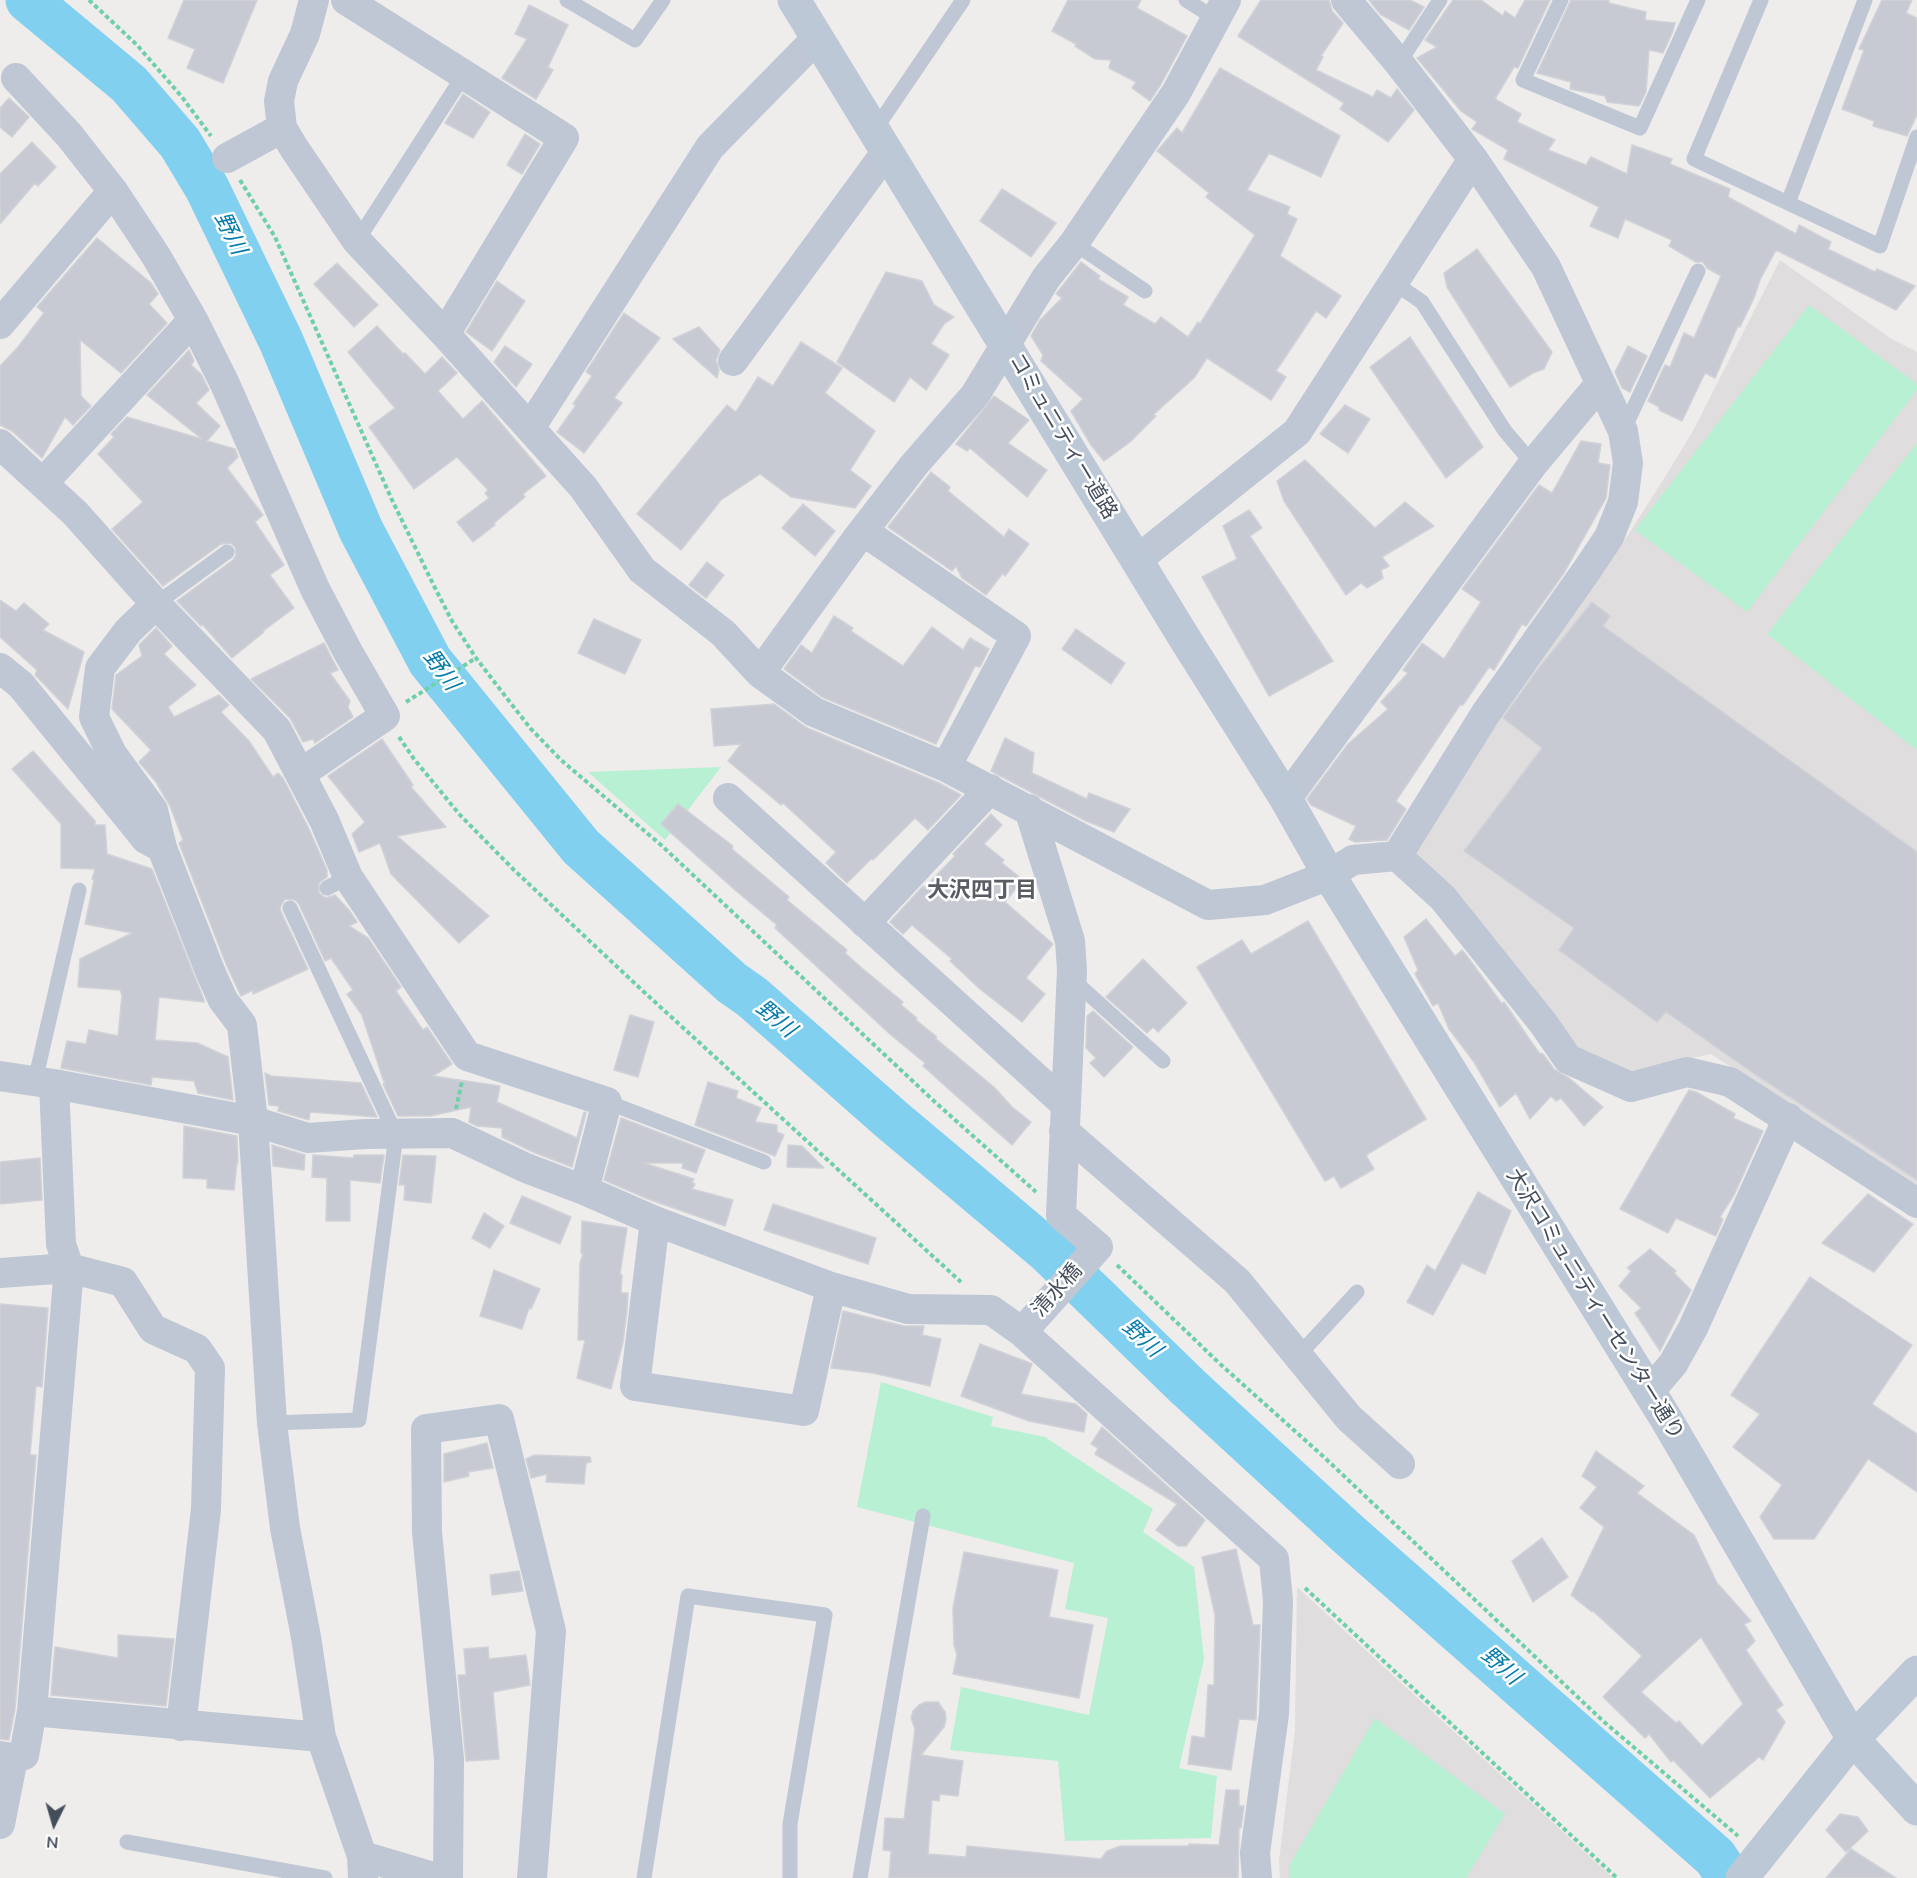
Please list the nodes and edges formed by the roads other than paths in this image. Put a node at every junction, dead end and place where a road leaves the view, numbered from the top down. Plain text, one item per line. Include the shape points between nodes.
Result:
1 (314, 0) edge
2 (346, 0) edge
3 (567, 0) edge
4 (663, 0) edge
5 (794, 0) edge
6 (963, 0) edge
7 (1186, 0) edge
8 (1346, 0) edge
9 (1440, 0) edge
10 (1561, 0) edge
11 (1698, 0) edge
12 (1761, 0) edge
13 (1865, 0) edge
14 (1221, 9) edge
15 (817, 38) junction
16 (1399, 63) junction
17 (465, 73) junction
18 (16, 78) dead end
19 (282, 128) junction
20 (1917, 137) edge
21 (880, 141) junction
22 (227, 158) road end
23 (1473, 159) junction
24 (113, 191) junction
25 (1788, 203) junction
26 (357, 241) junction
27 (1074, 243) junction
28 (1698, 271) dead end
29 (1393, 282) junction
30 (1145, 291) dead end
31 (193, 320) junction
32 (0, 324) edge
33 (444, 334) junction
34 (1005, 345) junction
35 (733, 361) dead end
36 (1600, 384) junction
37 (530, 428) junction
38 (1623, 431) junction
39 (0, 444) edge
40 (1533, 464) junction
41 (43, 483) junction
42 (863, 531) junction
43 (227, 552) dead end
44 (1137, 560) junction
45 (156, 604) junction
46 (0, 668) edge
47 (760, 673) junction
48 (946, 767) junction
49 (300, 774) junction
50 (990, 789) junction
51 (728, 798) dead end
52 (1286, 799) junction
53 (1029, 809) junction
54 (162, 848) junction
55 (1397, 856) junction
56 (1329, 874) junction
57 (78, 890) dead end
58 (290, 908) dead end
59 (865, 923) junction
60 (1072, 979) junction
61 (1163, 1061) dead end
62 (0, 1076) edge
63 (44, 1082) junction
64 (607, 1102) junction
65 (1065, 1118) junction
66 (1788, 1118) junction
67 (254, 1121) junction
68 (396, 1135) junction
69 (764, 1162) dead end
70 (584, 1190) junction
71 (1917, 1203) edge
72 (655, 1221) junction
73 (69, 1268) junction
74 (0, 1273) edge
75 (831, 1287) junction
76 (1357, 1292) dead end
77 (1024, 1329) junction
78 (1298, 1356) junction
79 (1649, 1392) junction
80 (272, 1423) junction
81 (1400, 1464) dead end
82 (923, 1516) dead end
83 (1917, 1672) edge
84 (32, 1711) junction
85 (181, 1726) junction
86 (321, 1737) junction
87 (1852, 1739) junction
88 (7, 1757) edge
89 (1917, 1809) edge
90 (0, 1824) edge
91 (127, 1842) dead end
92 (1752, 1866) edge
93 (363, 1867) edge
94 (325, 1878) edge
95 (436, 1878) edge
96 (448, 1878) edge
97 (532, 1878) edge
98 (644, 1878) edge
99 (790, 1878) edge
100 (860, 1878) edge
101 (1257, 1878) edge

1 - 19 street via 305,34 284,81 279,101
2 - 17 street
3 - 4 lane via 635,40
5 - 15 street, コミュニティー道路
6 - 21 lane
7 - 14 lane
8 - 16 street
9 - 16 lane
10 - 11 lane via 1523,80 1640,128
12 - 25 lane via 1694,159
13 - 25 lane
14 - 27 street via 1176,93
15 - 21 street, コミュニティー道路
15 - 37 street via 710,147
16 - 23 street
17 - 26 lane
17 - 33 street via 564,138
18 - 24 street via 69,135
19 - 22 street
19 - 26 street
20 - 25 lane via 1880,246
21 - 34 street, コミュニティー道路
21 - 35 street
23 - 29 street
23 - 36 street via 1546,267
24 - 31 street
24 - 32 street
26 - 33 street
27 - 30 lane
27 - 34 street
28 - 38 lane
29 - 40 lane via 1422,303 1505,431
29 - 44 street via 1297,432
31 - 41 street
31 - 49 street via 315,589 348,652 394,710
33 - 37 street
34 - 42 street via 975,396
34 - 44 street, コミュニティー道路
36 - 38 street
36 - 40 street
37 - 47 street via 583,487 642,570 723,633
38 - 55 street via 1628,463 1623,502 1609,537 1486,712
39 - 41 street
40 - 52 street
41 - 45 street
42 - 47 street
42 - 48 street via 1017,636
43 - 45 lane
44 - 52 street, コミュニティー道路
45 - 49 street via 277,730
45 - 54 street via 128,631 100,668 94,717 112,754 153,810
46 - 54 street via 21,685 146,839
47 - 48 street via 814,712
48 - 50 street
49 - 64 street via 324,820 338,883 467,1056
50 - 53 street
50 - 59 street
51 - 59 street
52 - 56 street, コミュニティー道路
53 - 56 street via 1208,905 1264,900
53 - 60 street via 1070,941
54 - 67 street via 223,1000 242,1025
55 - 56 street via 1353,860
55 - 66 street via 1443,898 1568,1059 1631,1087 1687,1072 1730,1082
56 - 79 street, 大沢コミュニティーセンター通り
57 - 63 lane
58 - 68 lane
59 - 65 street
60 - 61 lane
60 - 65 street
62 - 63 street
63 - 67 street
63 - 73 street via 61,1244
64 - 69 lane
64 - 70 street
65 - 77 street, 清水橋 via 1061,1215 1094,1250
65 - 78 street via 1237,1281
66 - 71 street
66 - 79 street via 1693,1328 1673,1364
67 - 68 street via 309,1138
67 - 80 street
68 - 70 street via 452,1133
68 - 80 lane via 359,1420
70 - 72 street
72 - 75 street
72 - 75 street via 635,1386 804,1411
73 - 74 street
73 - 84 street
73 - 85 street via 123,1282 153,1329 196,1349 210,1368 207,1509
75 - 77 street via 908,1309 991,1310
76 - 78 lane
77 - 101 street via 1274,1559 1278,1601 1274,1714 1256,1853
78 - 81 street via 1349,1418
79 - 87 street, 大沢コミュニティーセンター通り
80 - 86 street via 285,1528
82 - 100 lane
83 - 87 street
84 - 85 street
84 - 88 street via 24,1755
85 - 86 street
86 - 93 street
87 - 89 street, 大沢コミュニティーセンター通り
87 - 92 street
88 - 90 street
91 - 94 lane
93 - 95 street
96 - 97 street via 449,1759 427,1532 426,1429 499,1419 551,1631
98 - 99 lane via 688,1596 825,1615 790,1824

